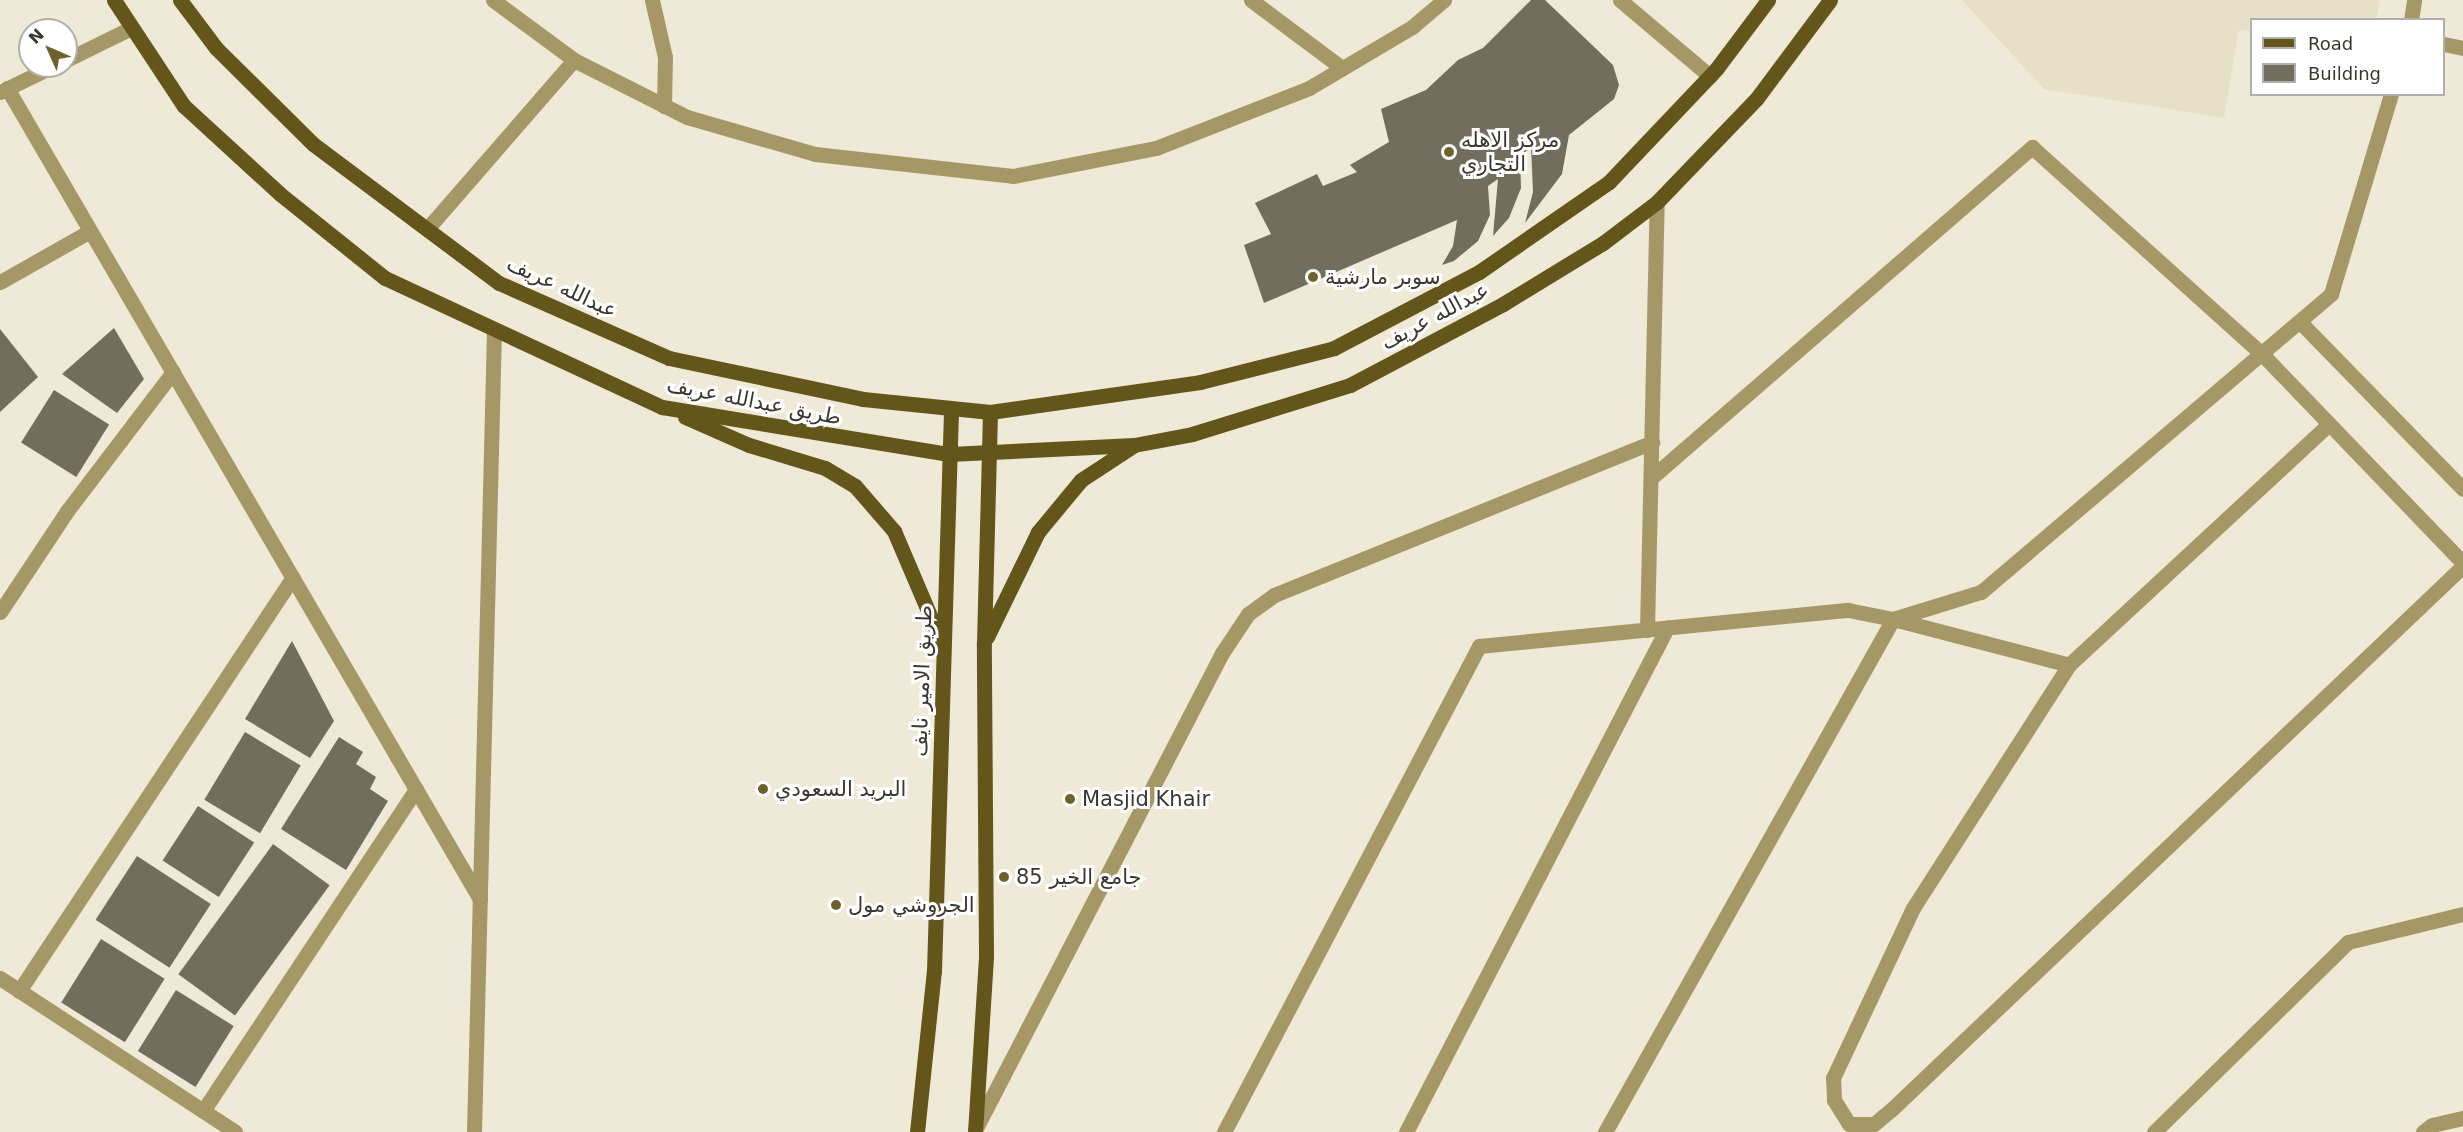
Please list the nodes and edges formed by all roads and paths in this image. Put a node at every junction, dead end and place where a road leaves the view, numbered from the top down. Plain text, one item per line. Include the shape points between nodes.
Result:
1 (114, 0) edge
2 (180, 0) edge
3 (493, 0) edge
4 (652, 0) edge
5 (1251, 0) edge
6 (1444, 0) edge
7 (1620, 0) edge
8 (1768, 0) edge
9 (1830, 0) edge
10 (2414, 0) edge
11 (2411, 18) edge
12 (131, 28) junction
13 (2445, 44) edge
14 (2463, 48) edge
15 (78, 54) edge
16 (574, 60) junction
17 (1342, 68) junction
18 (1710, 76) junction
19 (28, 78) edge
20 (4, 90) edge
21 (2390, 96) edge
22 (664, 106) junction
23 (1657, 202) junction
24 (427, 229) junction
25 (90, 231) junction
26 (0, 282) edge
27 (2301, 322) junction
28 (494, 331) junction
29 (2261, 353) junction
30 (173, 372) junction
31 (662, 407) junction
32 (951, 411) junction
33 (990, 412) junction
34 (2329, 424) junction
35 (1652, 442) junction
36 (1134, 445) junction
37 (988, 453) junction
38 (949, 454) junction
39 (1651, 478) junction
40 (2463, 489) edge
41 (2463, 564) edge
42 (292, 578) junction
43 (0, 612) edge
44 (1893, 619) junction
45 (1667, 628) junction
46 (1647, 630) junction
47 (984, 642) junction
48 (944, 649) junction
49 (2069, 665) junction
50 (416, 789) junction
51 (480, 899) junction
52 (2463, 914) edge
53 (0, 978) edge
54 (19, 991) junction
55 (203, 1111) junction
56 (2463, 1118) edge
57 (975, 1131) edge
58 (235, 1132) edge
59 (474, 1132) edge
60 (917, 1132) edge
61 (1224, 1132) edge
62 (1406, 1132) edge
63 (1605, 1132) edge
64 (2154, 1132) edge
65 (2423, 1132) edge

1 - 12 main road
2 - 24 main road, عبدالله عريف via 216,48 313,144
3 - 16 street
4 - 22 street via 665,57
5 - 17 street
6 - 17 street via 1412,27
7 - 18 street
8 - 18 main road, عبدالله عريف
9 - 23 main road, عبدالله عريف via 1757,98
10 - 11 street
12 - 15 street
12 - 28 main road via 184,106 280,194 385,278
13 - 14 street
16 - 22 street
16 - 24 street
17 - 22 street via 1309,88 1156,148 1013,176 815,154 687,117
18 - 33 main road, عبدالله عريف via 1609,182 1479,272 1334,348 1200,382
19 - 20 street
20 - 25 street
21 - 27 street via 2331,294
23 - 35 street
23 - 36 main road, عبدالله عريف via 1603,243 1503,304 1350,385 1192,434
24 - 32 main road, عبدالله عريف via 499,284 669,358 863,399
25 - 26 street
25 - 30 street
27 - 29 street
27 - 40 street
28 - 31 main road, طريق عبدالله عريف
28 - 51 street
29 - 34 street
29 - 39 street via 2032,147
29 - 44 street via 1981,592
30 - 42 street
30 - 43 street via 67,511
31 - 38 main road, طريق عبدالله عريف
31 - 48 main road via 749,445 825,468 855,486 894,531
32 - 33 main road
32 - 38 main road, طريق الامير نايف
33 - 37 main road
34 - 41 street
34 - 49 street
35 - 39 street
35 - 57 street via 1274,595 1248,614 1222,653
36 - 37 main road, عبدالله عريف
36 - 47 main road via 1082,480 1038,532
37 - 38 main road, عبدالله عريف
37 - 47 main road
38 - 48 main road, طريق الامير نايف
39 - 46 street
41 - 49 street via 1892,1109 1874,1124 1849,1124 1834,1100 1833,1077 1913,908
42 - 50 street
42 - 54 street
44 - 45 street via 1848,610
44 - 49 street
44 - 63 street
45 - 46 street
45 - 62 street
46 - 61 street via 1479,646
47 - 57 main road via 986,956
48 - 60 main road, طريق الامير نايف via 934,971
50 - 51 street
50 - 55 street
51 - 59 street
52 - 64 street via 2348,942
53 - 54 street
54 - 55 street
55 - 58 street
56 - 65 street via 2432,1125

